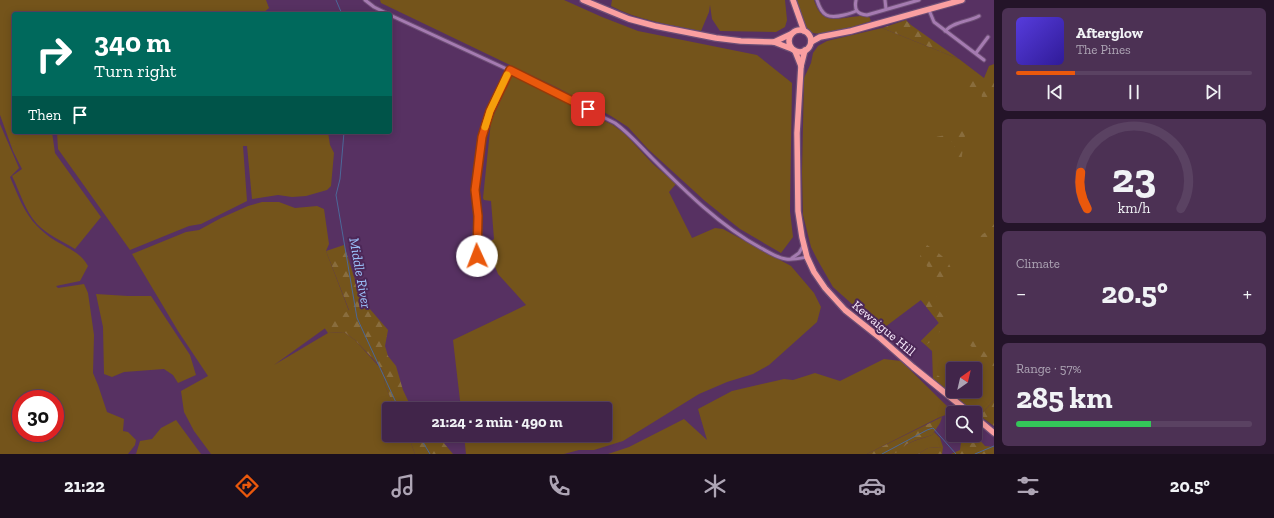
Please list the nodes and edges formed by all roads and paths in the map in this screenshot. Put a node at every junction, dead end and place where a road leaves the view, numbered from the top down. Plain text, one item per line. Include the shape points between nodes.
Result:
1 (365, 0) edge
2 (583, 0) edge
3 (793, 0) edge
4 (817, 0) edge
5 (856, 0) edge
6 (885, 0) edge
7 (919, 0) edge
8 (962, 0) edge
9 (886, 9) junction
10 (929, 10) junction
11 (856, 11) junction
12 (385, 12) edge
13 (392, 15) edge
14 (798, 16) junction
15 (979, 16) dead end
16 (970, 21) junction
17 (971, 25) dead end
18 (945, 31) junction
19 (806, 32) junction
20 (793, 33) junction
21 (820, 37) junction
22 (988, 37) dead end
23 (774, 42) junction
24 (811, 42) junction
25 (793, 50) junction
26 (805, 50) junction
27 (976, 53) junction
28 (984, 60) dead end
29 (801, 66) junction
30 (510, 70) junction
31 (804, 244) junction
32 (477, 256) dead end
33 (808, 257) junction
34 (791, 259) junction
35 (961, 406) edge
36 (982, 423) edge
37 (994, 433) edge

1 - 12 street
2 - 23 highway via 628,19 655,26 740,41
3 - 14 highway
4 - 11 street via 821,11 828,16 836,17
5 - 11 street
6 - 9 street
7 - 9 street
8 - 10 highway
9 - 11 street via 867,15
10 - 18 street via 934,25
10 - 21 highway
13 - 30 street
14 - 19 highway
14 - 20 highway
15 - 16 street
16 - 17 street
16 - 18 street via 951,25
18 - 27 street
19 - 20 highway
19 - 21 highway
19 - 24 highway
20 - 23 highway
20 - 25 highway via 789,42
21 - 24 highway
22 - 27 street
23 - 25 highway
24 - 26 highway
25 - 26 highway
25 - 29 highway
26 - 29 highway
27 - 28 street
29 - 31 highway, Kewaigue Hill via 797,172 798,211
30 - 32 street via 490,111 482,137 475,190 478,216
30 - 34 street via 615,122 731,230 779,257
31 - 33 highway, Kewaigue Hill
31 - 34 street via 800,253
33 - 34 street
33 - 35 highway, Kewaigue Hill via 814,272 844,310
36 - 37 highway

